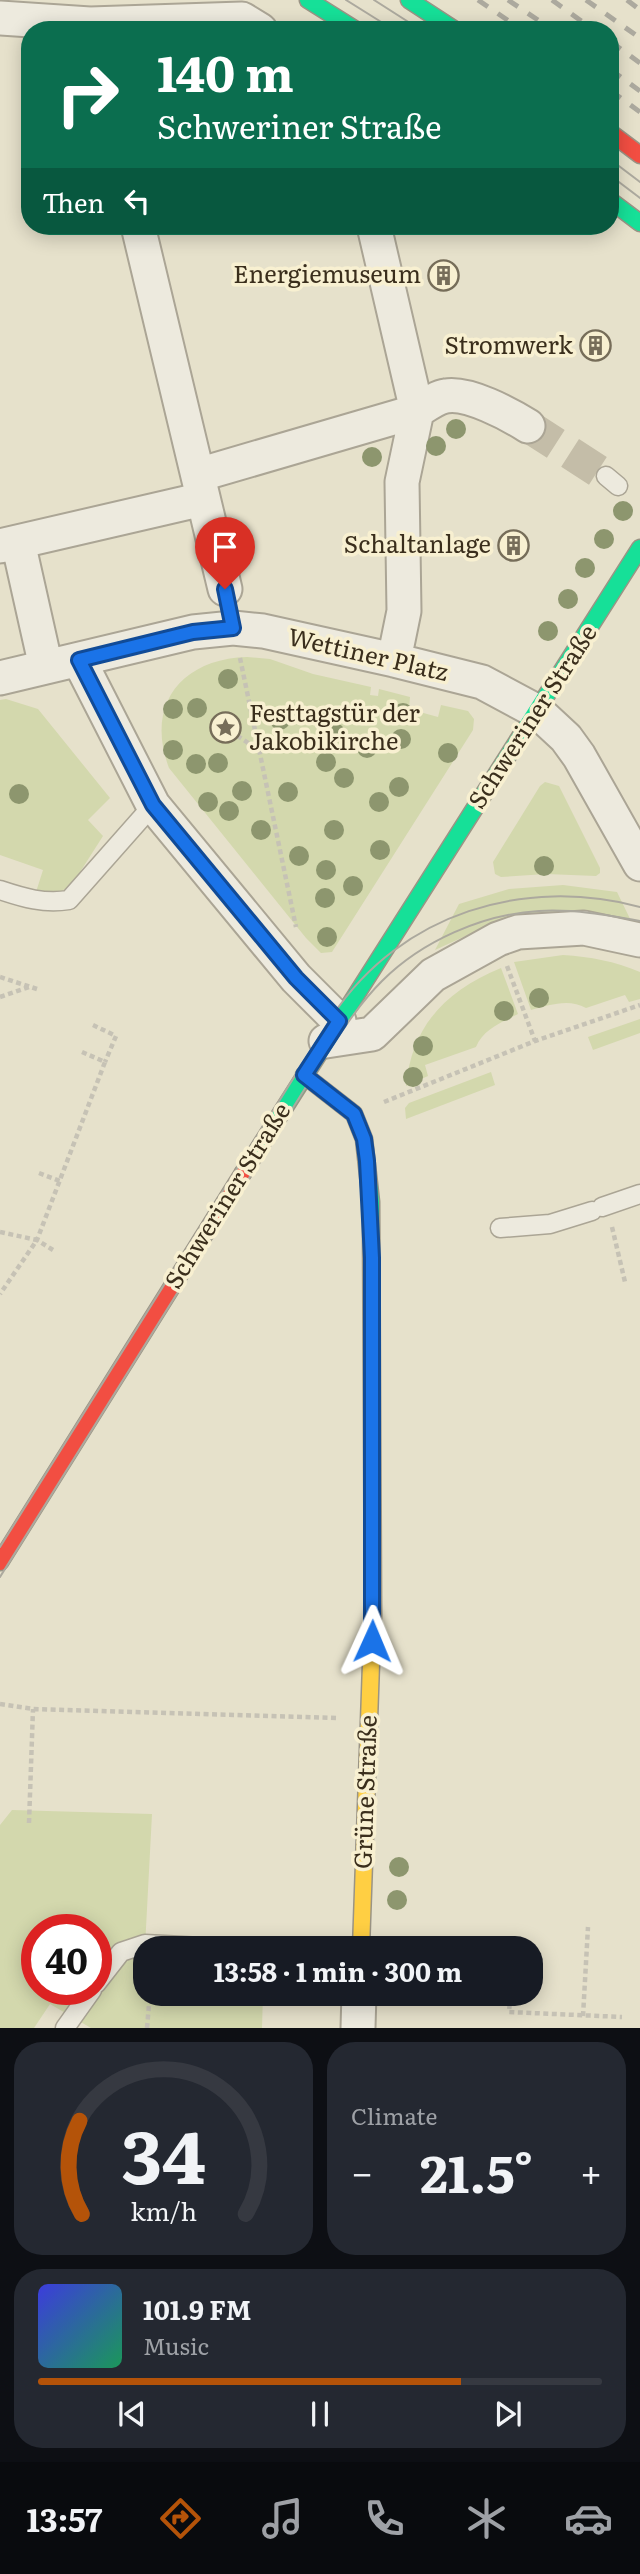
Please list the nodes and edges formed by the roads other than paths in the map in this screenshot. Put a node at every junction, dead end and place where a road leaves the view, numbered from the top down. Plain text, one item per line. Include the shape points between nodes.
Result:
1 (308, 0) edge
2 (413, 1) edge
3 (0, 18) edge
4 (30, 21) edge
5 (204, 21) edge
6 (245, 21) edge
7 (342, 21) edge
8 (442, 21) edge
9 (619, 139) edge
10 (640, 155) edge
11 (619, 207) edge
12 (640, 223) edge
13 (140, 235) edge
14 (376, 235) edge
15 (417, 411) junction
16 (528, 426) tunnel mouth
17 (200, 487) junction
18 (9, 544) edge
19 (640, 548) edge
20 (225, 589) joint
21 (233, 628) junction
22 (79, 660) junction
23 (394, 660) junction
24 (46, 667) junction
25 (0, 678) edge
26 (538, 712) junction
27 (153, 805) junction
28 (640, 864) edge
29 (0, 890) edge
30 (640, 940) edge
31 (332, 1031) junction
32 (304, 1075) junction
33 (640, 1194) edge
34 (500, 1228) dead end
35 (0, 1562) edge
36 (361, 1936) edge
37 (133, 1948) edge
38 (112, 1964) edge
39 (81, 2005) edge
40 (359, 2006) edge
41 (65, 2028) edge
42 (358, 2028) edge

1 - 7 street
2 - 8 street
3 - 4 street
5 - 6 street
9 - 10 street
11 - 12 street
13 - 17 street
14 - 15 street
15 - 16 street via 446,396 477,401
15 - 17 street
15 - 23 street via 402,482 404,611
17 - 18 street
17 - 20 street
18 - 24 street
19 - 26 street, Schweriner Straße
20 - 21 lane
21 - 22 street, Wettiner Platz via 193,632
21 - 23 street, Wettiner Platz
22 - 24 street, Wettiner Platz
22 - 27 street
23 - 26 street, Wettiner Platz via 482,682
24 - 25 street, Wettiner Platz
26 - 28 street, Wettiner Platz via 579,756
26 - 31 street, Schweriner Straße
27 - 29 lane via 69,900 27,900
27 - 31 street via 300,982
30 - 31 street via 584,928 517,932 433,975 372,1034
31 - 32 street, Schweriner Straße
32 - 35 street, Schweriner Straße
32 - 36 street, Grüne Straße via 354,1114 367,1161 372,1247 373,1615
33 - 34 lane via 550,1224
37 - 38 lane via 121,1952
39 - 41 lane
40 - 42 street

